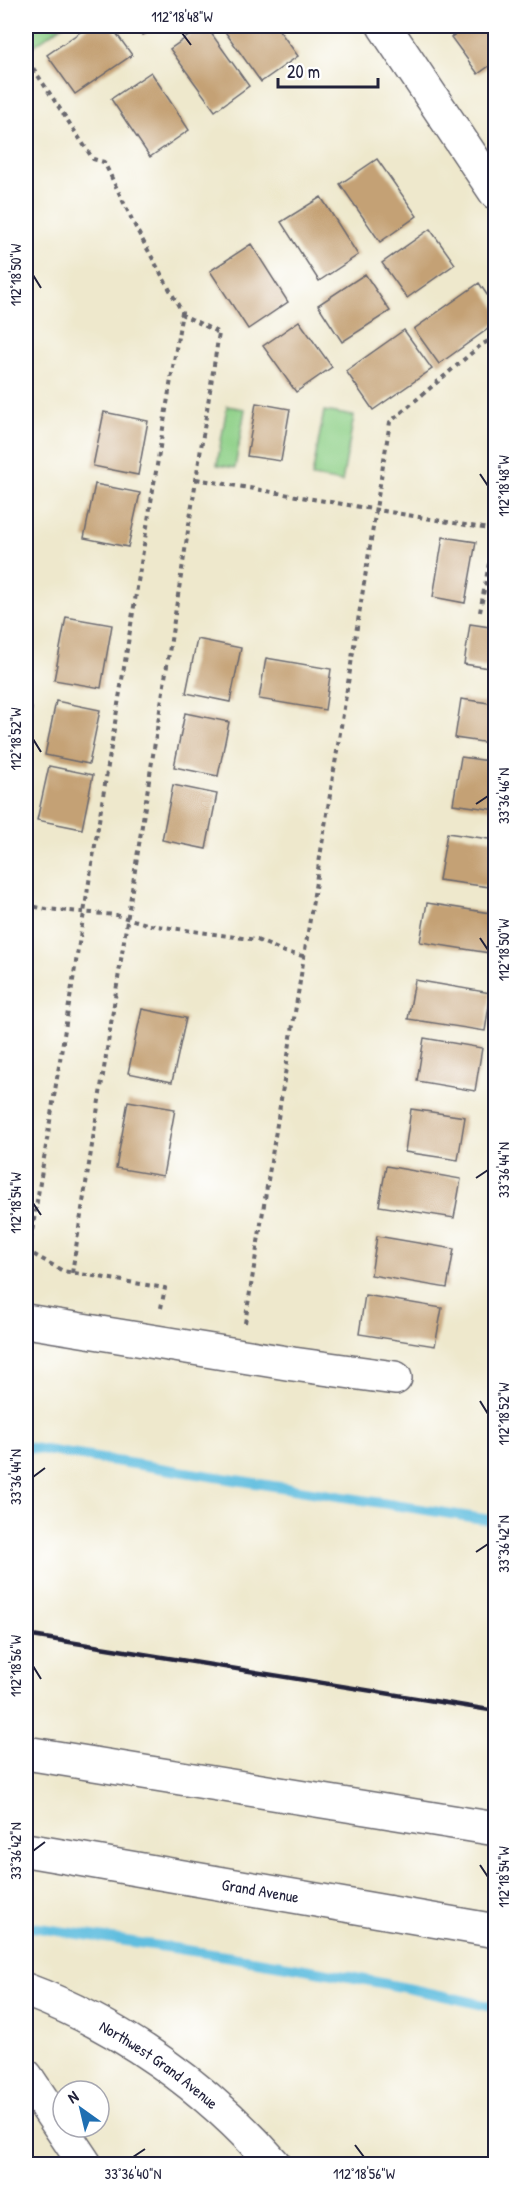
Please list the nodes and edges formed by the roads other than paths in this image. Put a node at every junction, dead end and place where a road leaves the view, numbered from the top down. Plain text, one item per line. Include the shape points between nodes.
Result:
1 (384, 26) edge
2 (495, 193) edge
3 (26, 1321) edge
4 (395, 1378) dead end
5 (26, 1753) edge
6 (495, 1829) edge
7 (26, 1850) edge
8 (495, 1931) edge
9 (26, 1990) edge
10 (26, 2076) edge
11 (85, 2164) edge
12 (274, 2164) edge

1 - 2 main road
3 - 4 main road
5 - 6 main road
7 - 8 main road, Grand Avenue
9 - 12 main road, Northwest Grand Avenue via 95,2022 155,2058 208,2100
10 - 11 main road

